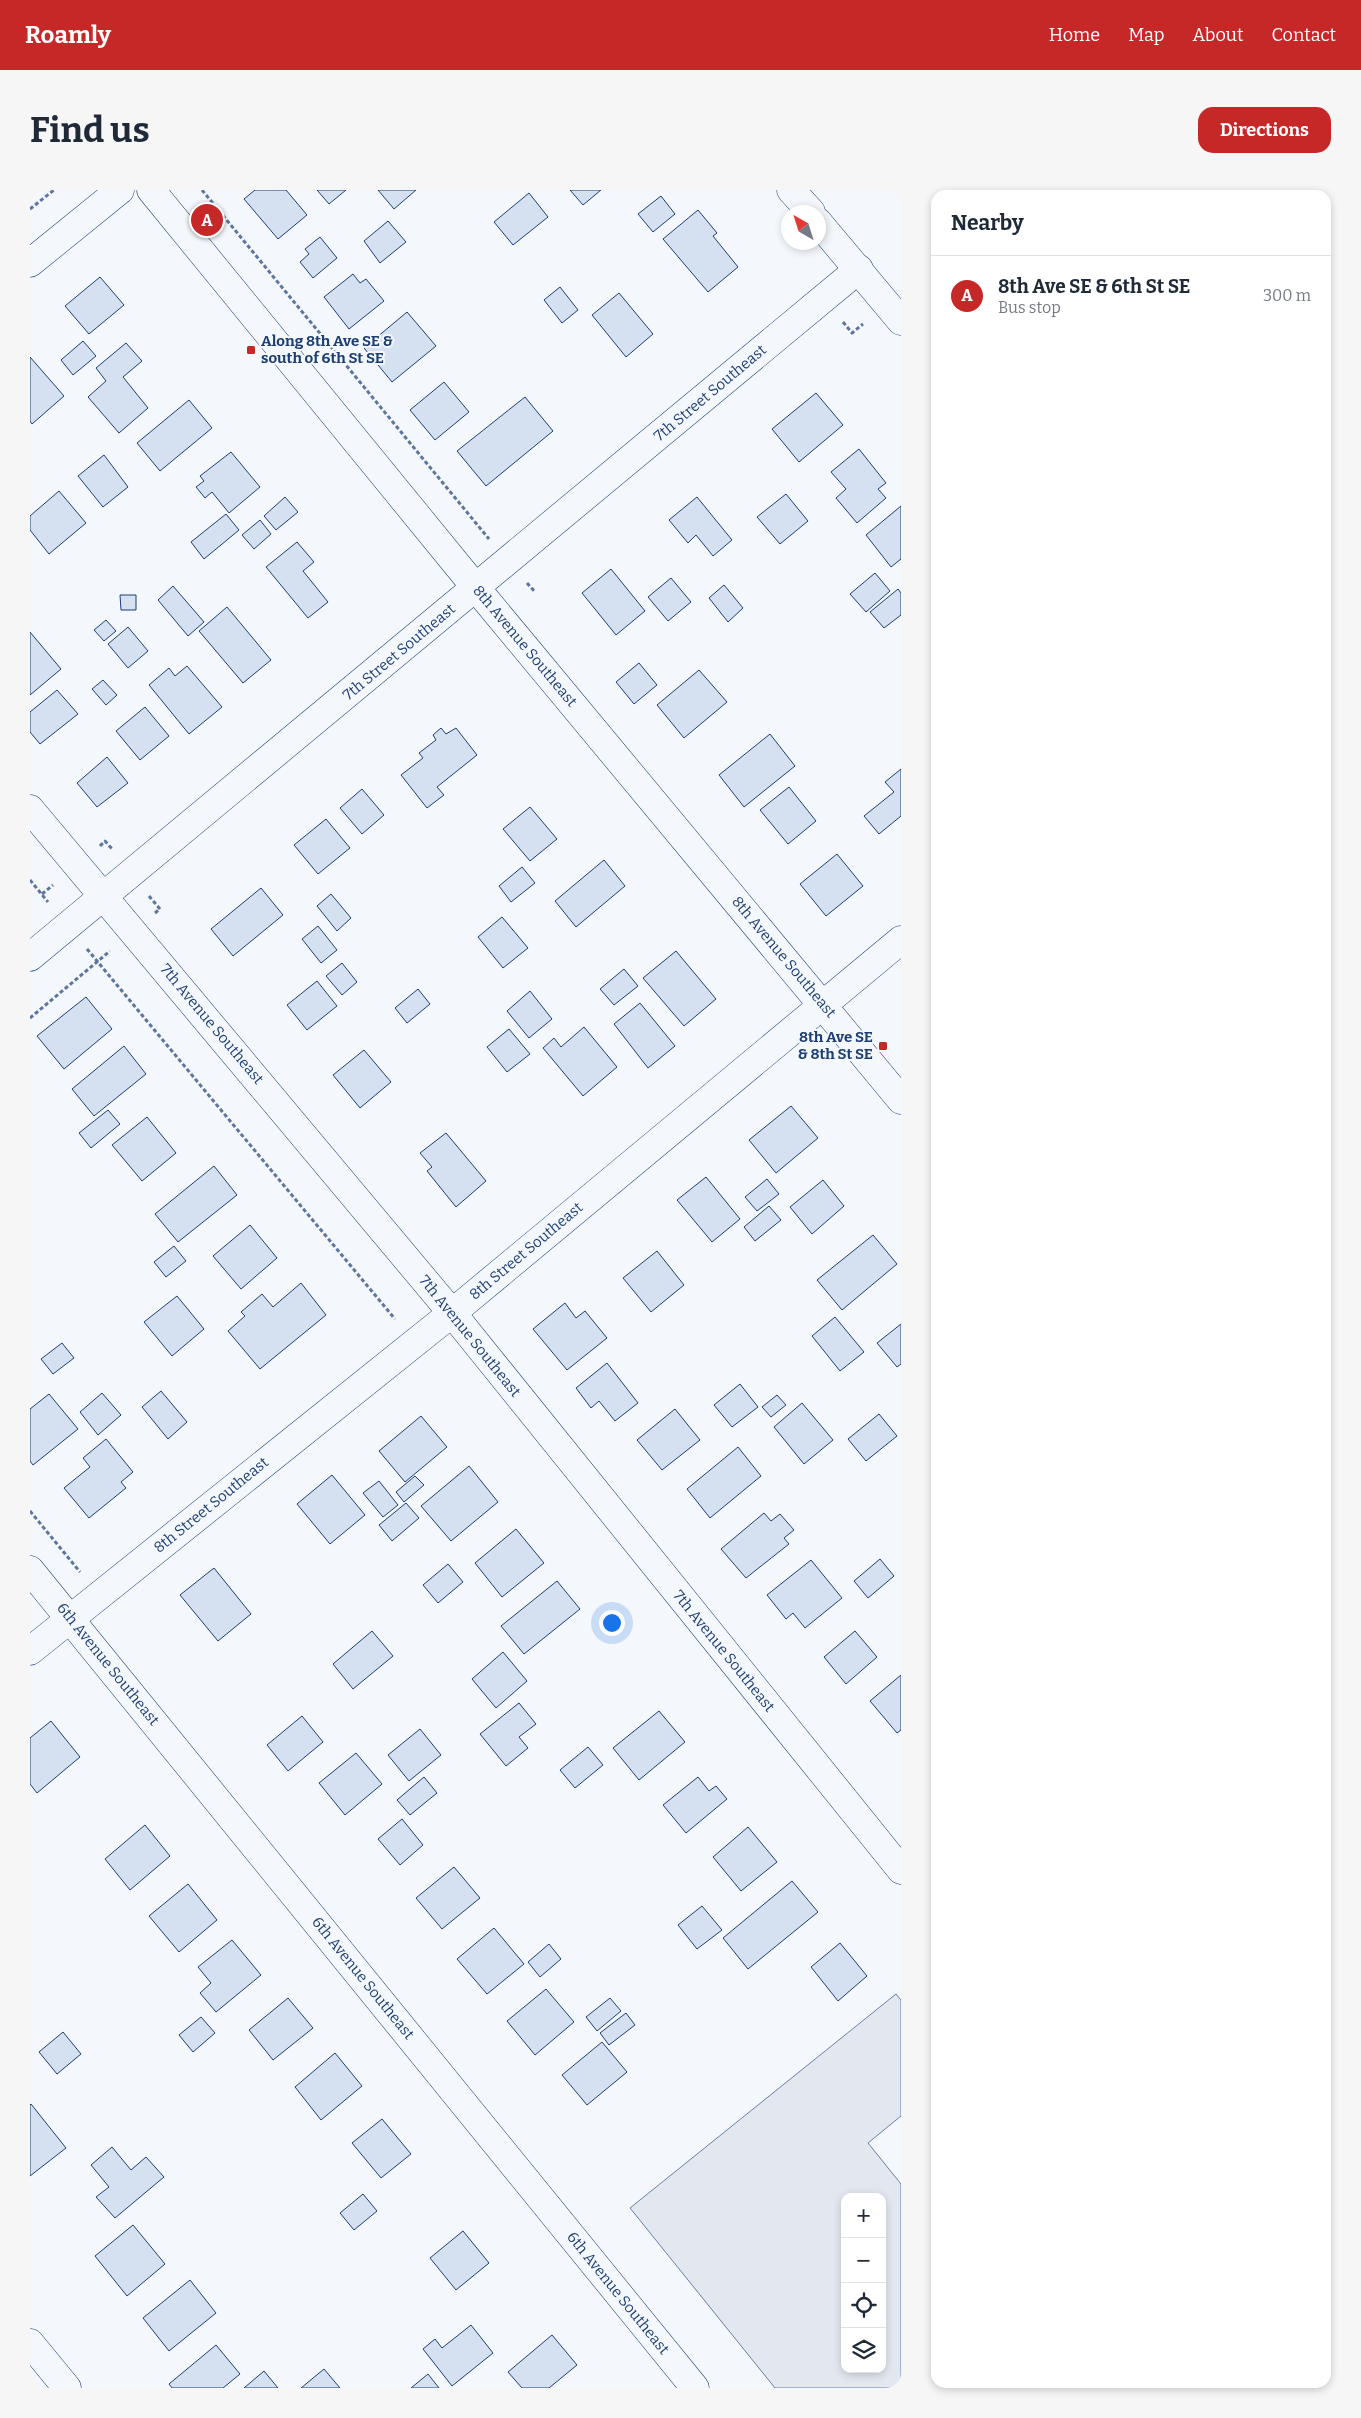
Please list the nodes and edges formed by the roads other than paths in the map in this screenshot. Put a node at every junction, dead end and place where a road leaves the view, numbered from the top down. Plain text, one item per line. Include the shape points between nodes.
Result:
1 (120, 190) edge
2 (151, 190) edge
3 (792, 190) edge
4 (805, 205) edge
5 (826, 231) edge
6 (30, 263) edge
7 (859, 269) junction
8 (901, 321) edge
9 (476, 588) junction
10 (30, 809) edge
11 (104, 895) junction
12 (901, 940) edge
13 (30, 957) edge
14 (823, 1004) junction
15 (901, 1100) edge
16 (452, 1313) junction
17 (30, 1570) edge
18 (71, 1618) junction
19 (30, 1650) edge
20 (901, 1870) edge
21 (30, 2344) edge
22 (67, 2388) edge
23 (695, 2388) edge

1 - 6 street
2 - 9 street, 8th Avenue Southeast
3 - 4 street
5 - 7 street
7 - 8 street
7 - 9 street, 7th Street Southeast
9 - 11 street, 7th Street Southeast
9 - 14 street, 8th Avenue Southeast
10 - 11 street, 7th Avenue Southeast
11 - 13 street, 7th Street Southeast
11 - 16 street, 7th Avenue Southeast
12 - 14 street, 8th Street Southeast
14 - 15 street, 8th Avenue Southeast
14 - 16 street, 8th Street Southeast
16 - 18 street, 8th Street Southeast
16 - 20 street, 7th Avenue Southeast
17 - 18 street, 6th Avenue Southeast
18 - 19 street, 8th Street Southeast
18 - 23 street, 6th Avenue Southeast
21 - 22 street

